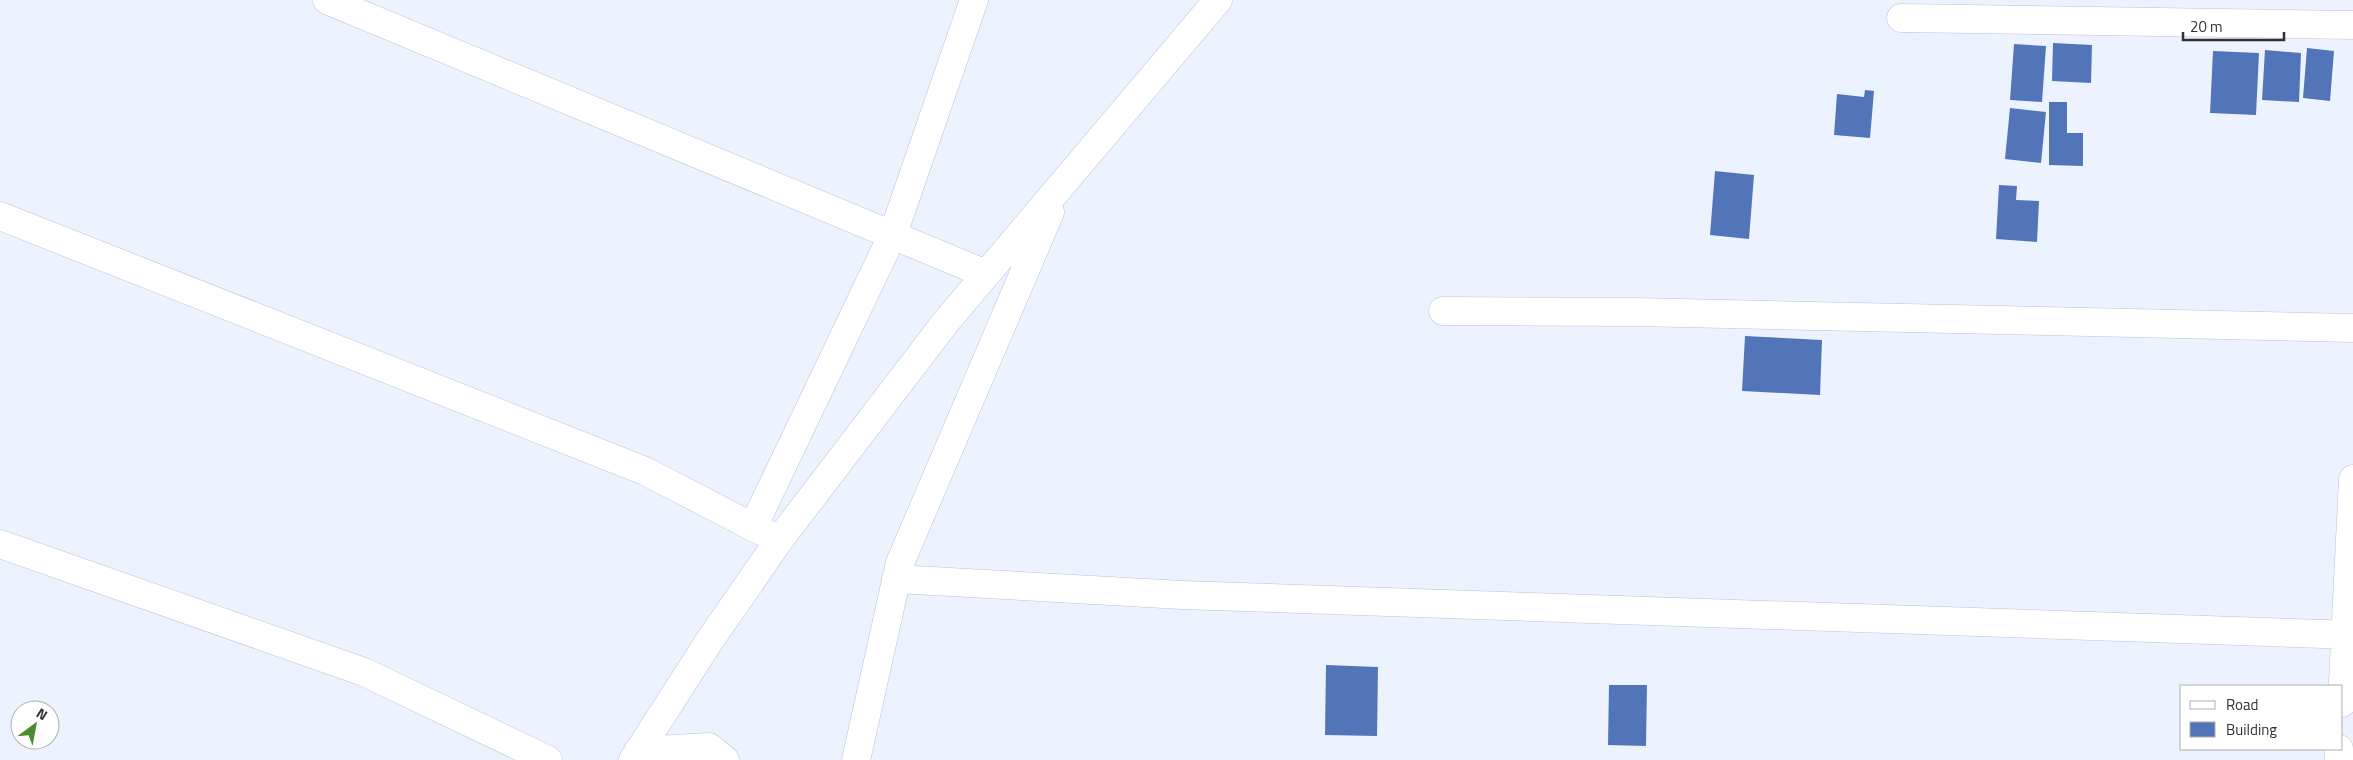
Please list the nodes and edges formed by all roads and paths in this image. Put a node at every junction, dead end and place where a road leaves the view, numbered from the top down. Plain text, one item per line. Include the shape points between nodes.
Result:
1 (327, 0) edge
2 (974, 0) edge
3 (1209, 2) edge
4 (1902, 18) dead end
5 (2353, 25) edge
6 (1061, 186) junction
7 (0, 216) edge
8 (893, 234) junction
9 (986, 274) junction
10 (1443, 311) dead end
11 (2353, 328) edge
12 (2353, 479) edge
13 (753, 527) junction
14 (780, 539) junction
15 (0, 544) edge
16 (896, 579) junction
17 (2349, 635) edge
18 (2343, 693) edge
19 (635, 756) edge
20 (548, 760) edge
21 (726, 760) edge
22 (856, 760) edge

1 - 8 street
2 - 8 street
3 - 6 street
4 - 5 street
6 - 9 street
6 - 16 street via 900,563
7 - 13 street via 645,471
8 - 9 street
8 - 13 street
9 - 14 street
10 - 11 street
12 - 17 street
13 - 14 street
14 - 19 street
15 - 20 street via 364,672
16 - 17 street via 1182,595
16 - 22 street
17 - 18 street
19 - 21 street via 709,747

